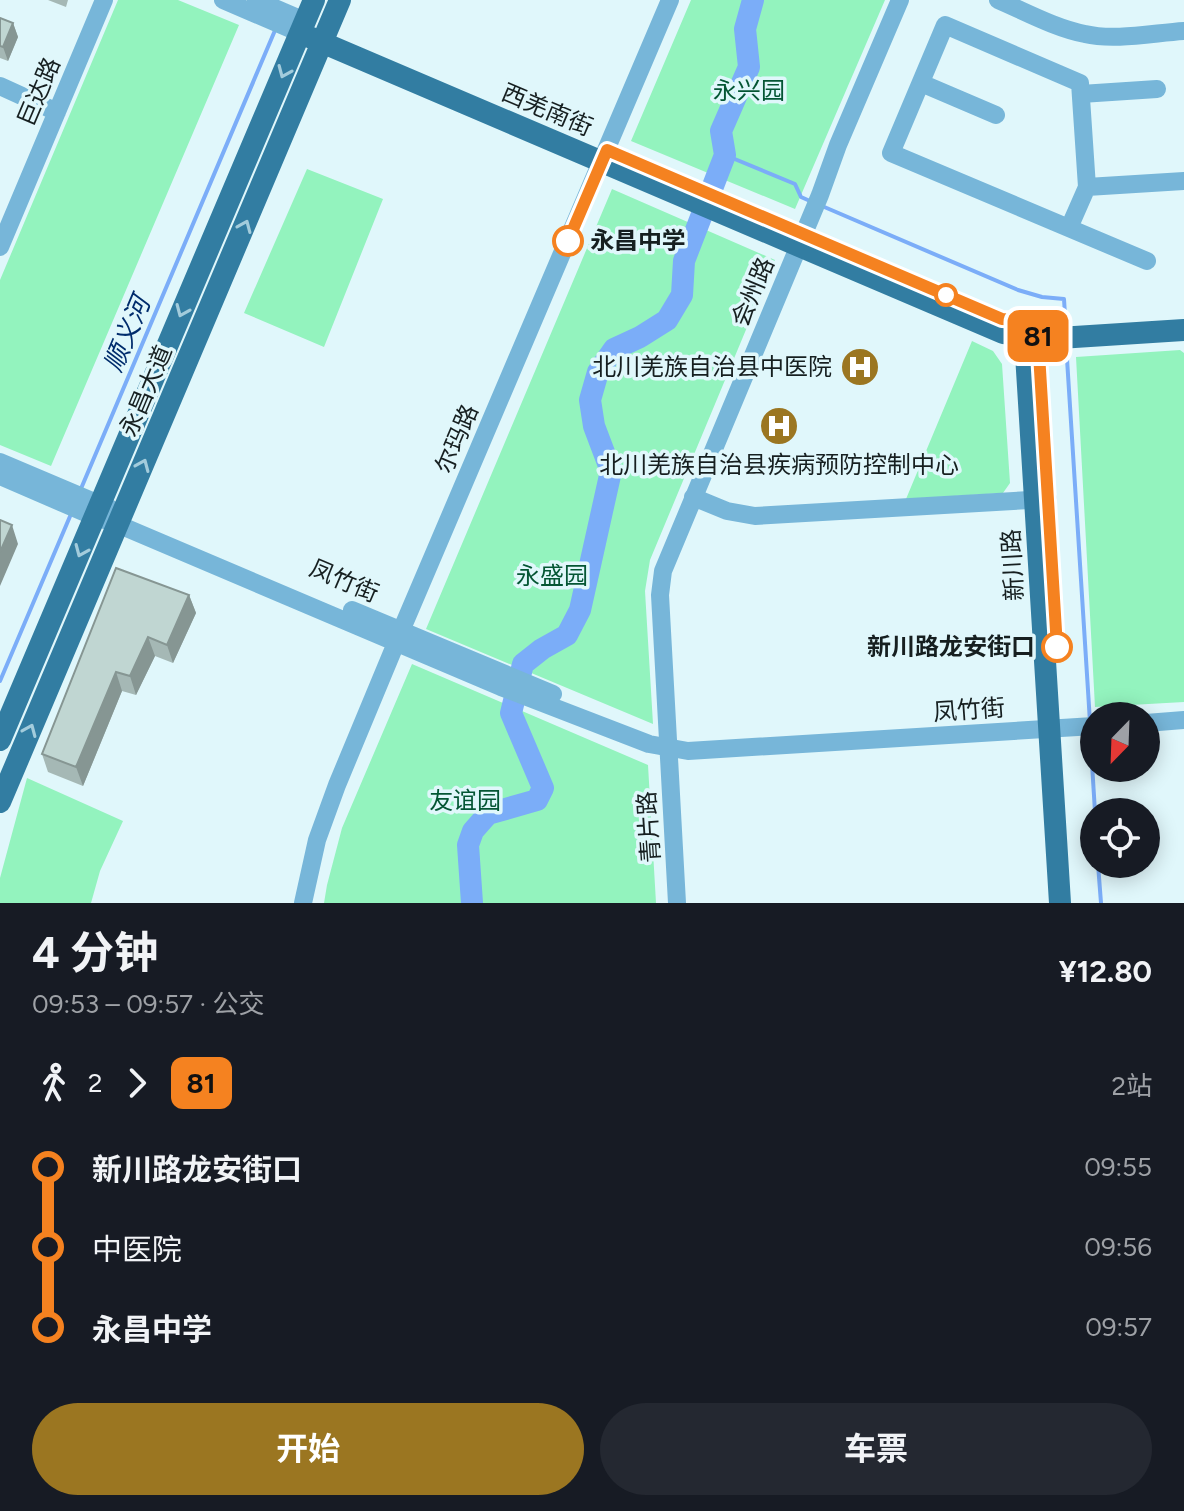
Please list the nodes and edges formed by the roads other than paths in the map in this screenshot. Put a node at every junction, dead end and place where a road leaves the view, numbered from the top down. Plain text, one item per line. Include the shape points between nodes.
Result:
1 (91, 0) edge
2 (104, 0) edge
3 (223, 0) edge
4 (340, 0) edge
5 (670, 0) edge
6 (900, 0) edge
7 (998, 0) edge
8 (262, 7) edge
9 (300, 19) edge
10 (1184, 31) edge
11 (324, 36) junction
12 (921, 83) junction
13 (0, 86) edge
14 (1157, 89) dead end
15 (1081, 94) junction
16 (52, 109) junction
17 (996, 115) dead end
18 (604, 156) junction
19 (1184, 181) edge
20 (1087, 187) junction
21 (0, 214) edge
22 (1069, 228) junction
23 (802, 240) junction
24 (0, 247) edge
25 (1147, 261) dead end
26 (1184, 315) edge
27 (1049, 329) junction
28 (1184, 330) edge
29 (0, 462) edge
30 (0, 476) edge
31 (60, 494) junction
32 (693, 497) junction
33 (1041, 499) junction
34 (91, 508) junction
35 (120, 519) junction
36 (399, 637) junction
37 (1184, 720) edge
38 (1160, 722) edge
39 (1072, 727) edge
40 (0, 740) edge
41 (668, 748) junction
42 (0, 802) edge
43 (303, 903) edge
44 (677, 903) edge
45 (1060, 903) edge
46 (1072, 903) edge

1 - 16 street, 巨达路
2 - 16 street, 巨达路
3 - 8 street
4 - 11 main road, 永昌大道
5 - 18 street, 尔玛路
6 - 23 street, 会州路
7 - 10 street via 1087,35
8 - 9 street
9 - 11 main road, 西羌南街
9 -> 34 main road, 永昌大道
11 - 18 main road, 西羌南街
35 -> 11 main road, 永昌大道
12 - 15 street via 945,25 1080,83
12 - 17 street
12 - 22 street via 891,153
13 - 16 street
14 - 15 street
15 - 20 street
16 - 21 street, 巨达路 via 40,120
16 - 24 street, 巨达路
18 - 23 main road, 西羌南街
18 - 36 street, 尔玛路
19 - 20 street
20 - 22 street
22 - 25 street
23 - 27 main road, 西羌南街 via 1002,319
23 - 32 street, 会州路
26 - 27 main road, 西羌南街
27 - 28 main road, 西羌南街
27 - 33 main road, 新川路
29 - 31 street, 凤竹街
30 - 31 street, 凤竹街
31 - 34 street, 凤竹街
32 - 33 street via 755,516
32 - 41 street, 会州路 via 661,583
33 - 39 main road, 新川路
34 - 35 street, 凤竹街
34 -> 40 main road, 永昌大道
35 - 36 street, 凤竹街
42 -> 35 main road, 永昌大道
36 - 41 street, 凤竹街 via 648,734
36 - 43 street, 尔玛路 via 327,813
37 - 38 street
39 - 41 street, 凤竹街 via 688,751
39 - 45 main road, 新川路
39 - 46 main road, 新川路
41 - 44 street, 青片路

